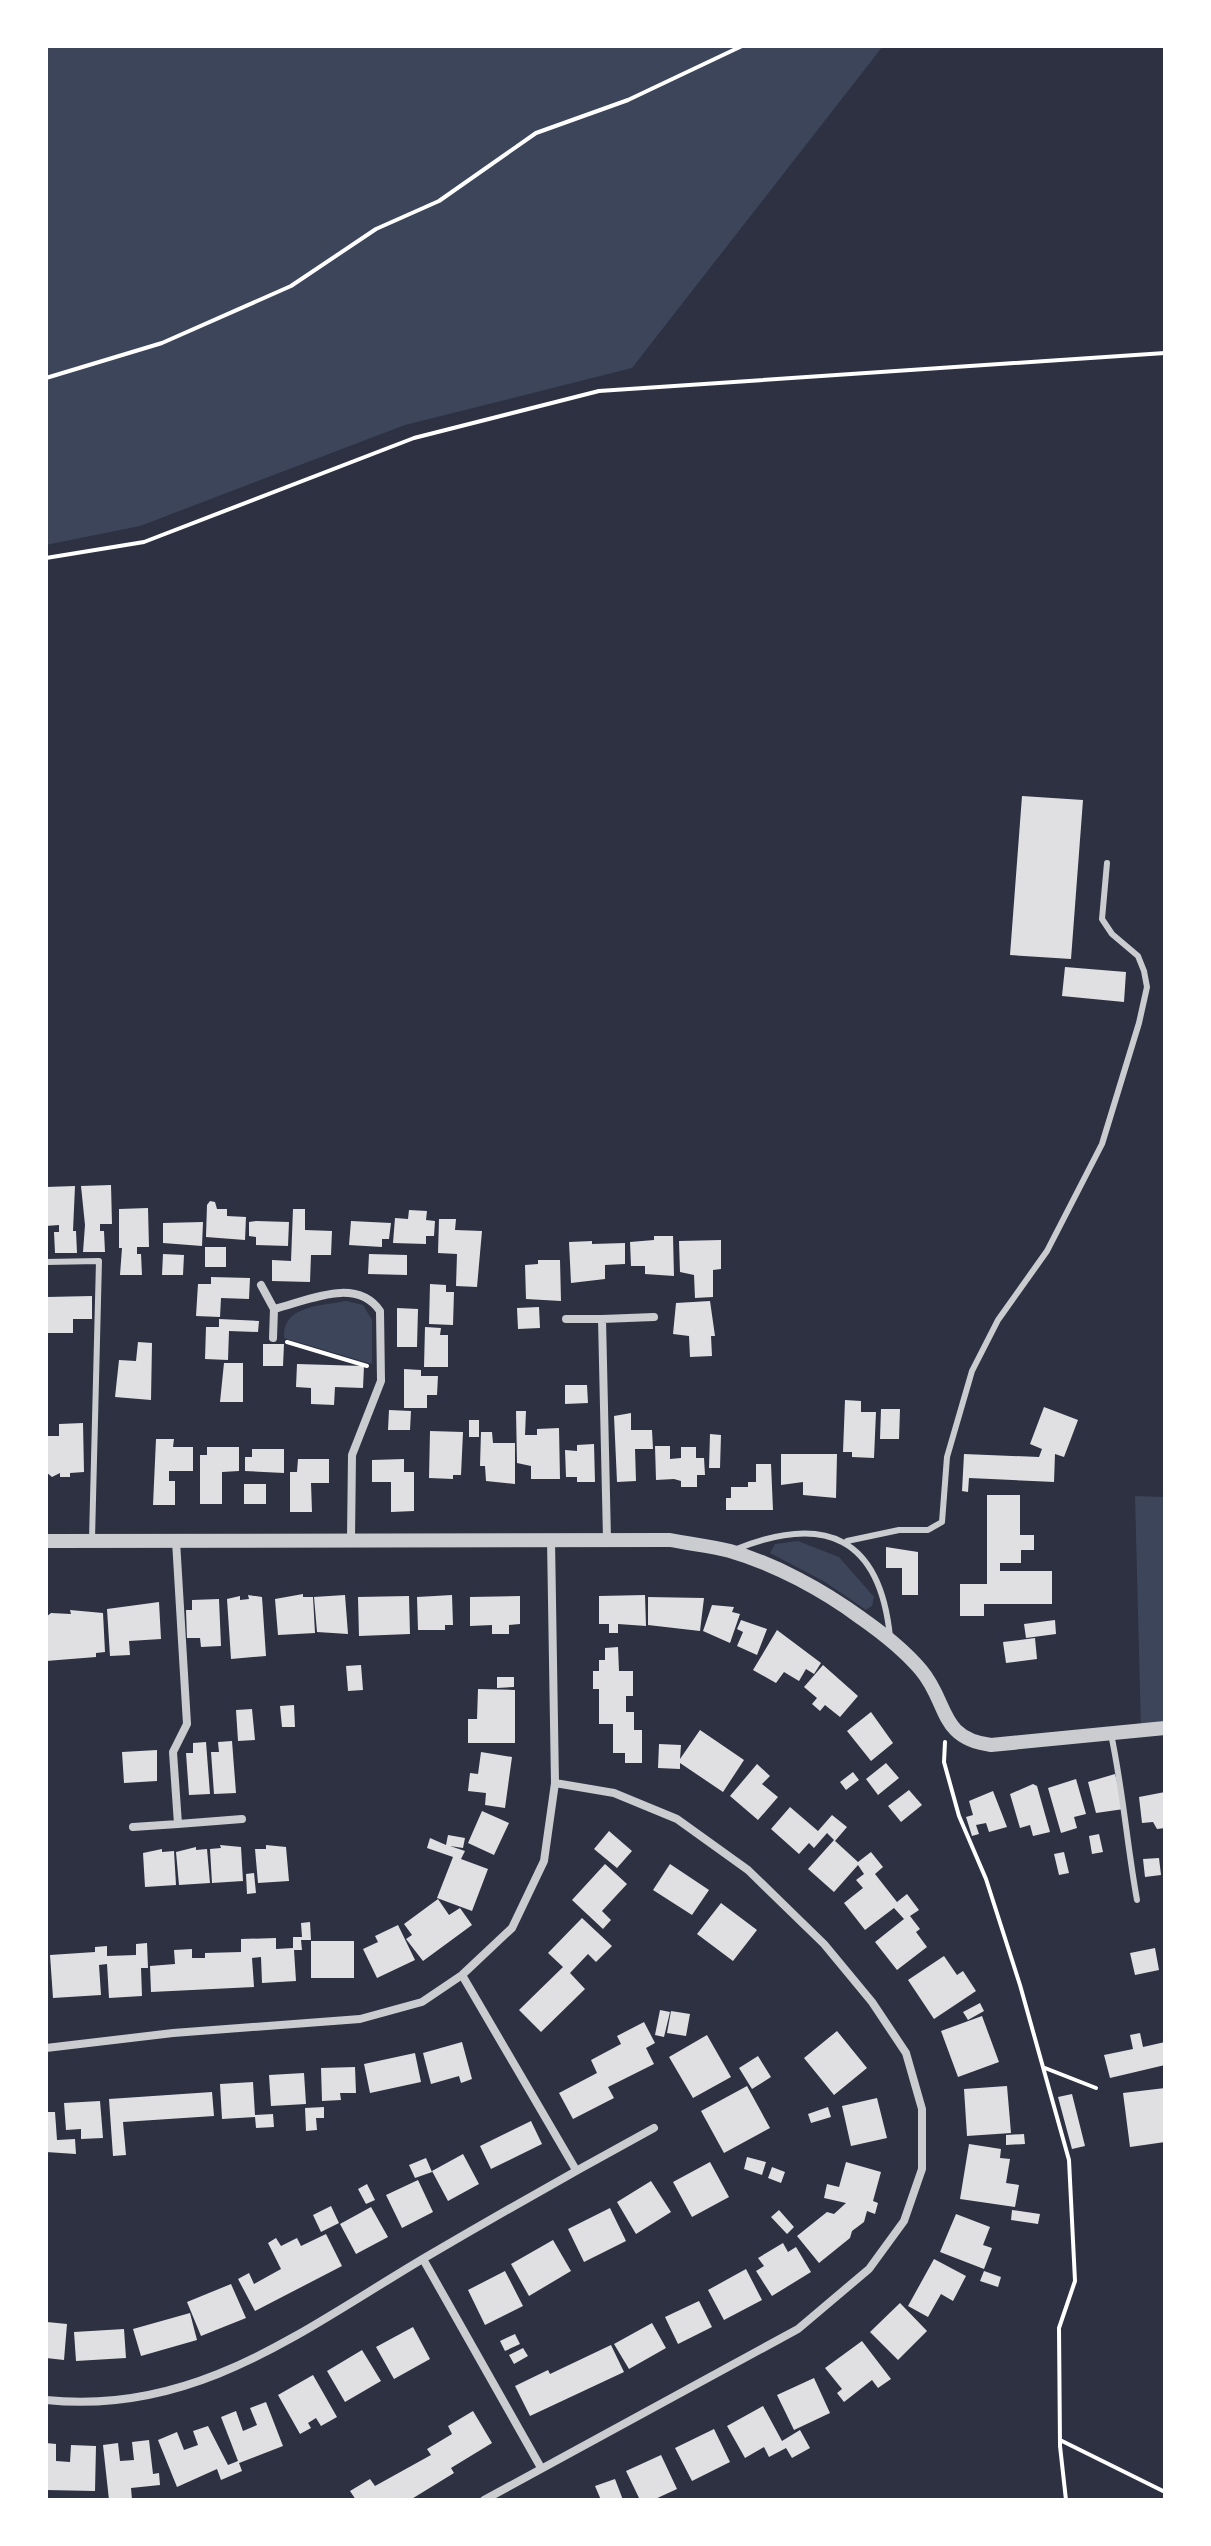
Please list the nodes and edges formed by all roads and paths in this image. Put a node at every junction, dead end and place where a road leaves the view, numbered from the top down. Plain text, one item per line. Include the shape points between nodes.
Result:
1 (742, 46) edge
2 (1165, 353) edge
3 (46, 378) edge
4 (46, 558) edge
5 (1107, 863) dead end
6 (46, 1262) edge
7 (261, 1285) dead end
8 (274, 1309) junction
9 (654, 1317) dead end
10 (566, 1319) dead end
11 (602, 1319) junction
12 (273, 1338) joint
13 (381, 1370) junction
14 (351, 1539) junction
15 (551, 1539) junction
16 (607, 1539) junction
17 (46, 1541) edge
18 (91, 1541) junction
19 (176, 1541) junction
20 (847, 1541) junction
21 (731, 1551) junction
22 (891, 1643) junction
23 (952, 1727) junction
24 (1165, 1728) edge
25 (1111, 1734) junction
26 (555, 1783) junction
27 (242, 1819) dead end
28 (178, 1824) junction
29 (133, 1827) dead end
30 (1137, 1900) dead end
31 (462, 1975) junction
32 (46, 2048) edge
33 (1043, 2066) junction
34 (1096, 2088) dead end
35 (654, 2128) dead end
36 (576, 2170) junction
37 (423, 2259) junction
38 (46, 2400) edge
39 (1060, 2440) junction
40 (540, 2466) junction
41 (1165, 2492) edge
42 (484, 2500) edge
43 (1066, 2500) edge

1 - 3 path via 628,100 536,133 439,201 376,229 291,286 162,343
2 - 4 path via 599,391 414,438 144,542
5 - 20 lane via 1102,919 1138,956 1147,987 1102,1144 1047,1251 998,1320 972,1371 947,1457 942,1522 928,1530
6 - 18 lane via 99,1261
7 - 8 street
8 - 12 street
8 - 13 street via 348,1291 366,1296 380,1311
9 - 11 street
10 - 11 street
11 - 16 street
12 - 13 path
13 - 14 street via 352,1455
14 - 15 street
14 - 19 street
15 - 16 street
15 - 26 street
16 - 21 street via 670,1540
17 - 18 street
18 - 19 street
19 - 28 street via 187,1724 173,1752
20 - 21 lane via 800,1533 764,1538
20 - 22 lane via 872,1568 887,1606
21 - 22 street via 798,1580
22 - 23 street via 920,1669
23 - 25 street via 963,1738 991,1745
23 - 33 path via 943,1747 944,1762
24 - 25 street
25 - 30 lane
26 - 31 street via 544,1861 512,1928
26 - 40 street via 614,1793 677,1819 748,1870 824,1944 906,2053 922,2109 922,2169 904,2221 869,2269 798,2329
27 - 28 street
28 - 29 street
31 - 32 street via 422,2002 360,2019
31 - 36 street
33 - 34 path
33 - 39 path via 1069,2160 1075,2281 1059,2328
35 - 36 street
36 - 37 street
37 - 38 street via 297,2337 203,2383 109,2402
37 - 40 street
39 - 41 path
39 - 43 path
40 - 42 street

